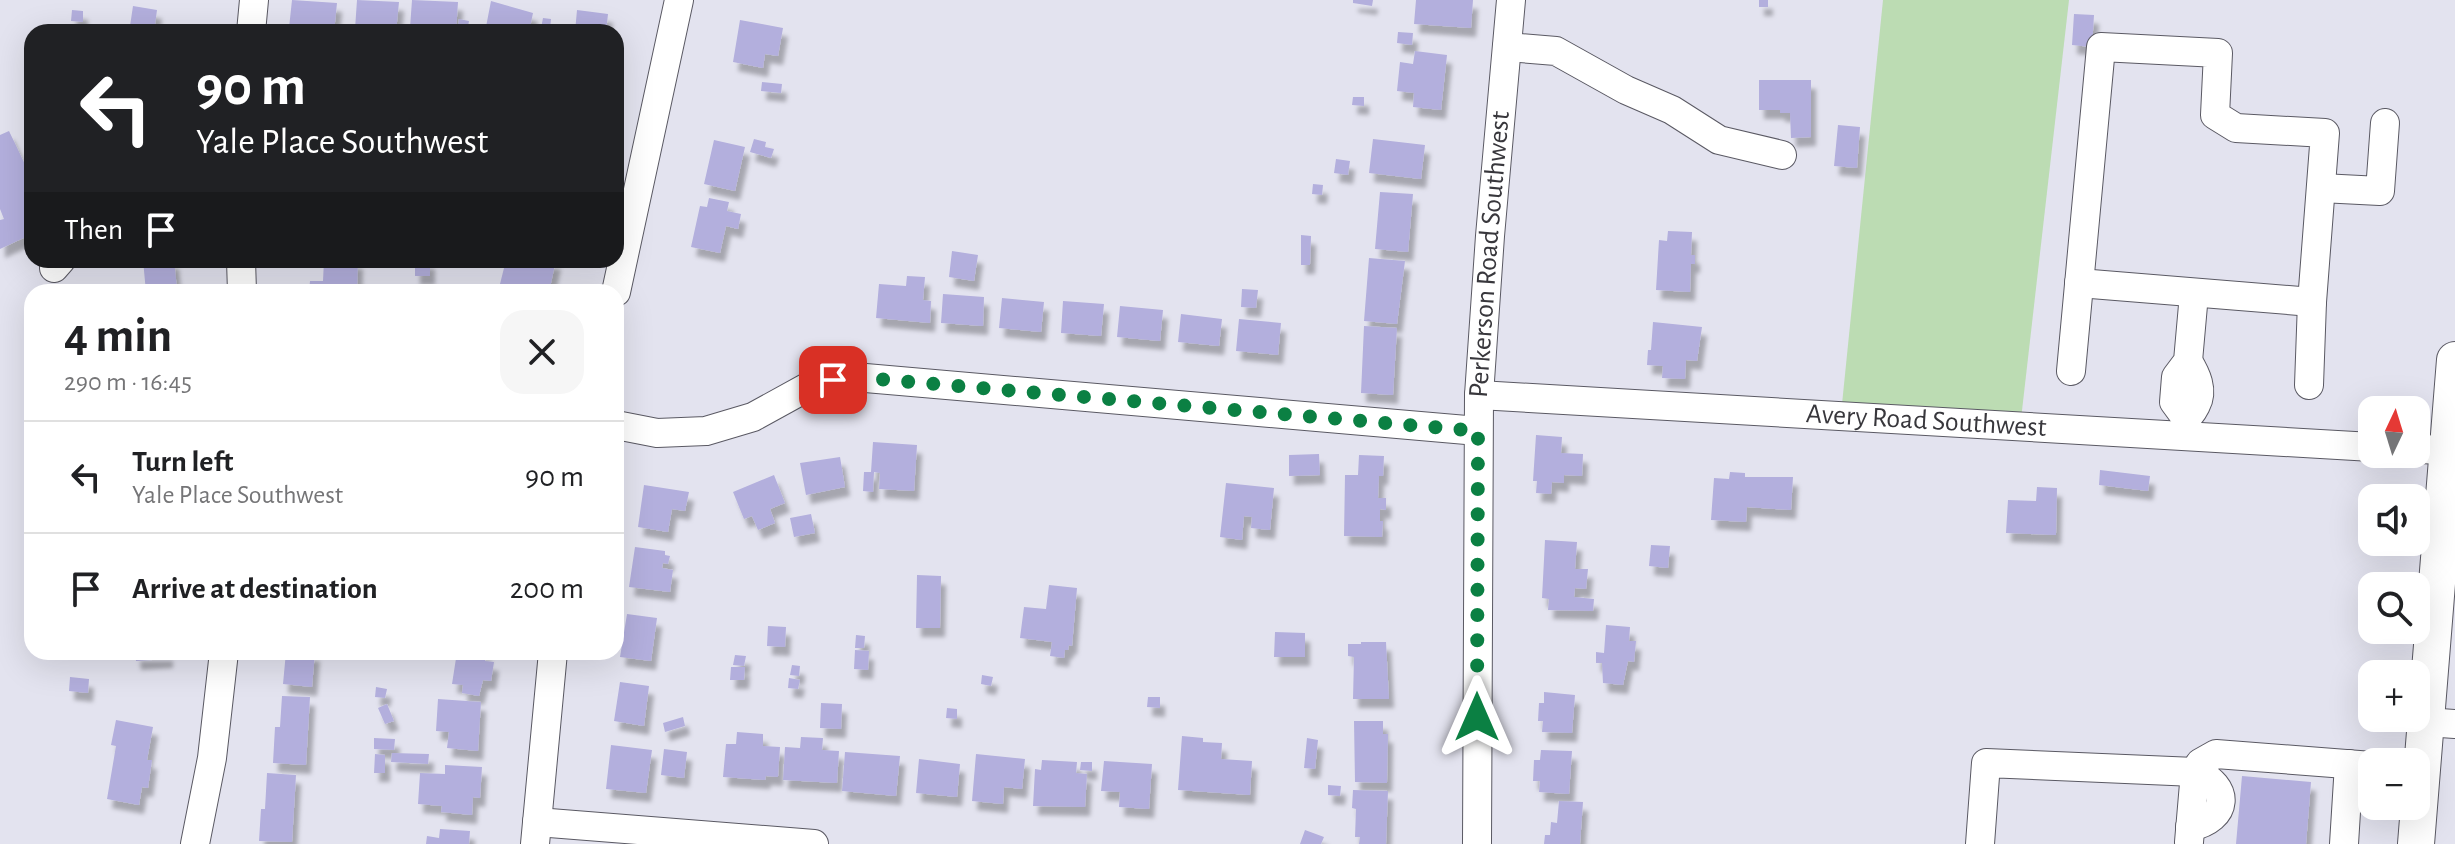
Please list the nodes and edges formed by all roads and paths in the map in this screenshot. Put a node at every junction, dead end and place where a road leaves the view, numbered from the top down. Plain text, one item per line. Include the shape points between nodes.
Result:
1 (254, 0) edge
2 (679, 0) edge
3 (1511, 0) edge
4 (252, 24) edge
5 (1507, 47) junction
6 (2385, 123) dead end
7 (1782, 155) dead end
8 (2321, 188) junction
9 (624, 255) edge
10 (2079, 283) junction
11 (2194, 294) junction
12 (2312, 302) junction
13 (2455, 360) edge
14 (2071, 371) dead end
15 (2309, 385) dead end
16 (1479, 395) junction
17 (2185, 426) junction
18 (624, 427) edge
19 (1478, 431) junction
20 (2358, 445) edge
21 (2432, 450) edge
22 (223, 660) edge
23 (552, 660) edge
24 (2440, 723) edge
25 (2429, 748) edge
26 (2358, 765) edge
27 (2195, 772) junction
28 (2358, 779) edge
29 (2417, 820) edge
30 (536, 833) edge
31 (2190, 836) edge
32 (195, 844) edge
33 (814, 844) edge
34 (1477, 844) edge
35 (1980, 844) edge
36 (2344, 844) edge
37 (2416, 844) edge

1 - 4 street
2 - 9 street
3 - 5 street, Perkerson Road Southwest
5 - 7 street via 1556,51 1719,140
5 - 16 street, Perkerson Road Southwest
6 - 8 street via 2380,191
8 - 10 street via 2325,133 2236,128 2215,115 2218,53 2101,47
8 - 12 street
10 - 11 street
10 - 14 street
11 - 12 street
11 - 17 street via 2188,361 2176,377 2174,402
12 - 15 street
13 - 21 main road
16 - 17 street, Avery Road Southwest
16 - 19 street, Perkerson Road Southwest
17 - 20 street, Avery Road Southwest
18 - 19 street via 657,433 706,431 753,417 813,384 854,377
19 - 34 street, Perkerson Road Southwest
21 - 24 main road
22 - 32 street
23 - 30 street
24 - 25 main road
26 - 27 street via 2216,754
27 - 31 street via 2216,785 2220,804 2214,818
27 - 35 street via 1986,763
28 - 36 street
29 - 37 main road
30 - 33 street

